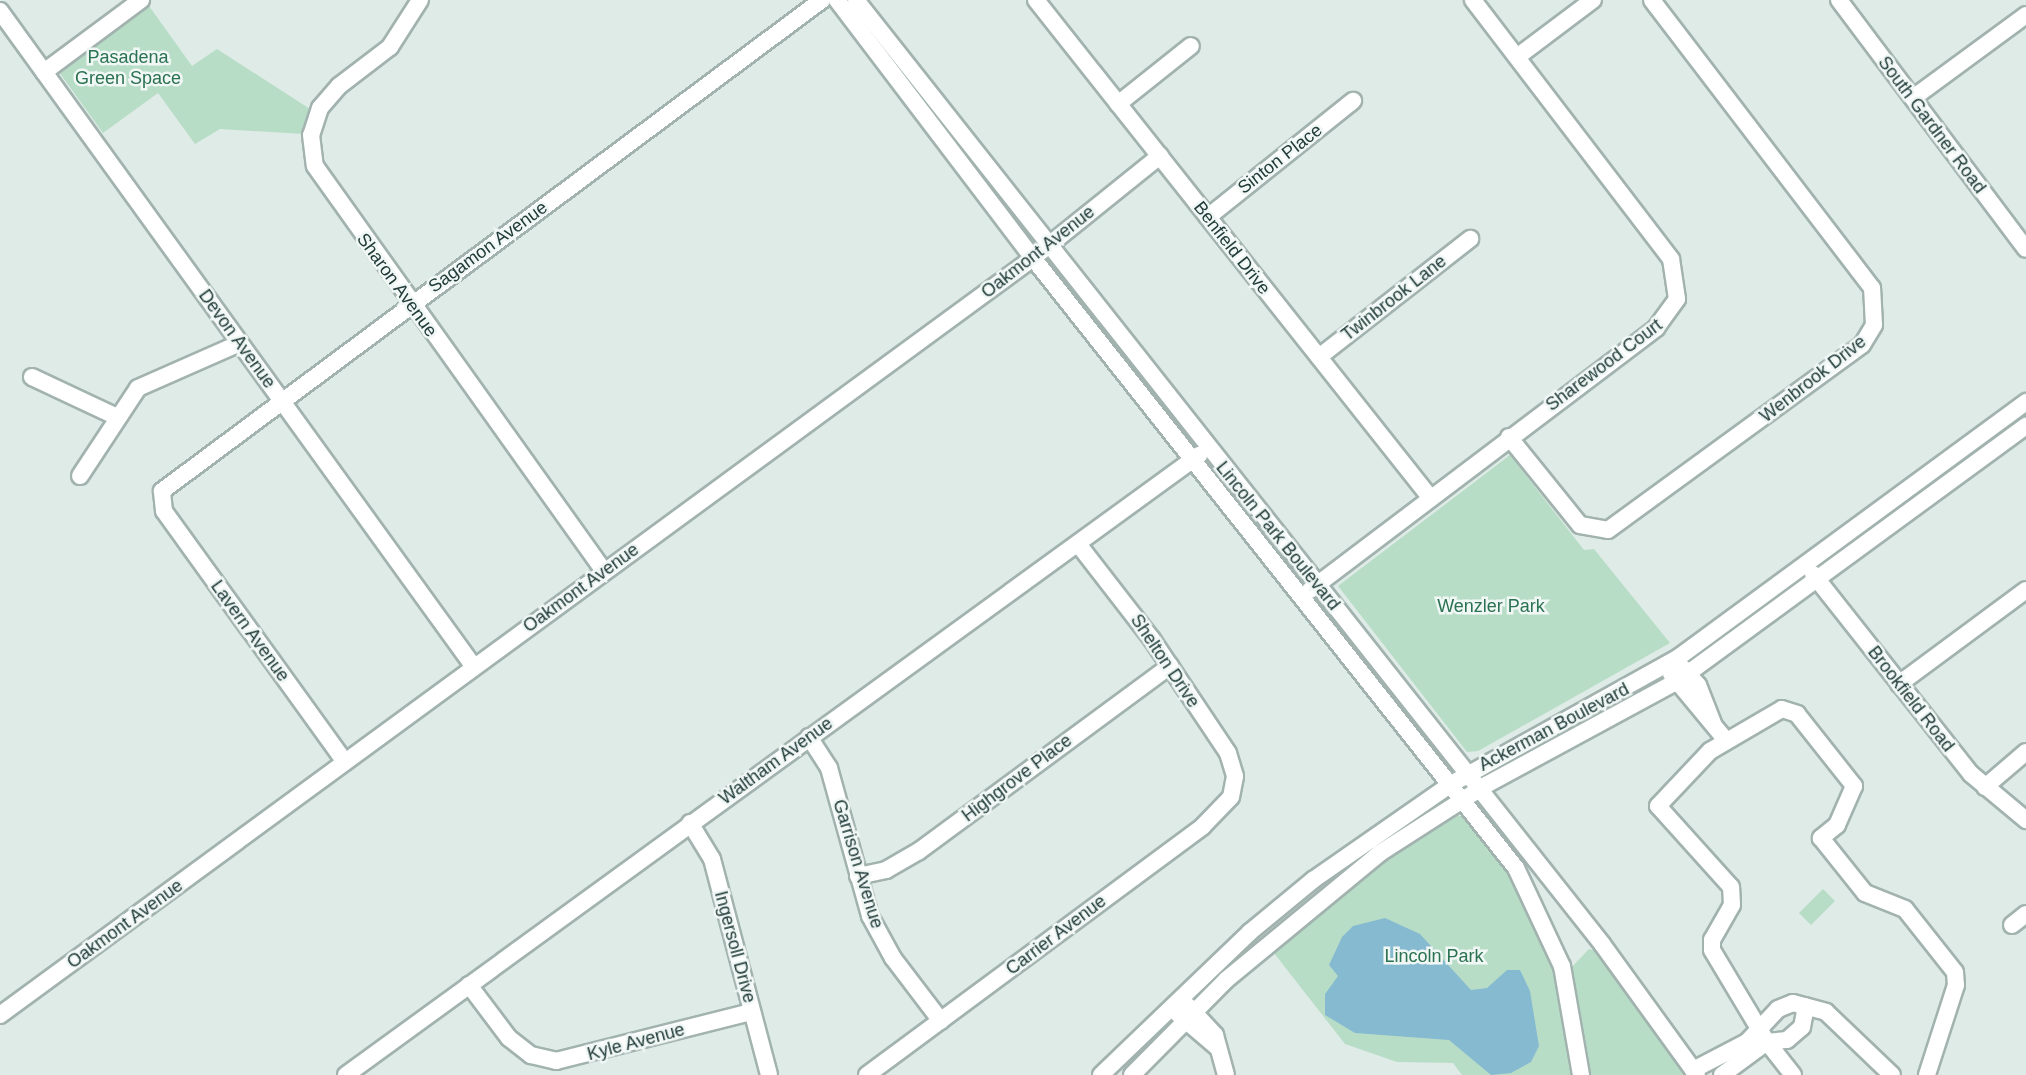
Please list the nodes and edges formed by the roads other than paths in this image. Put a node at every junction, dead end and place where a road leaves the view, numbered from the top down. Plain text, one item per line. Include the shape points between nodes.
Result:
1 (141, 0) edge
2 (420, 0) edge
3 (822, 0) edge
4 (838, 0) edge
5 (856, 0) edge
6 (1036, 0) edge
7 (1473, 0) edge
8 (1593, 0) edge
9 (1652, 0) edge
10 (1839, 0) edge
11 (0, 11) edge
12 (2026, 15) edge
13 (1191, 46) dead end
14 (1517, 57) junction
15 (44, 72) junction
16 (1913, 98) junction
17 (1353, 101) dead end
18 (1118, 104) junction
19 (1160, 156) junction
20 (1208, 217) junction
21 (2020, 230) edge
22 (1469, 239) dead end
23 (1048, 247) junction
24 (2026, 249) edge
25 (1033, 258) junction
26 (411, 304) junction
27 (240, 343) junction
28 (1319, 357) junction
29 (32, 377) dead end
30 (281, 399) junction
31 (2026, 402) edge
32 (117, 417) junction
33 (2026, 426) edge
34 (1509, 437) junction
35 (1208, 448) junction
36 (1192, 461) junction
37 (80, 476) dead end
38 (1429, 496) junction
39 (160, 498) joint
40 (1078, 544) junction
41 (1807, 566) junction
42 (604, 571) junction
43 (1817, 580) junction
44 (1317, 585) junction
45 (2026, 590) edge
46 (1300, 598) junction
47 (1671, 662) junction
48 (1170, 666) junction
49 (474, 667) junction
50 (1682, 678) junction
51 (1899, 684) junction
52 (809, 737) junction
53 (1725, 739) junction
54 (2026, 752) edge
55 (345, 762) junction
56 (1466, 775) junction
57 (1451, 784) junction
58 (1234, 786) joint
59 (1985, 787) junction
60 (1478, 790) junction
61 (1463, 799) junction
62 (2026, 820) edge
63 (690, 823) junction
64 (858, 876) junction
65 (2026, 914) edge
66 (2012, 925) dead end
67 (469, 985) junction
68 (1176, 1003) junction
69 (1806, 1006) junction
70 (751, 1012) junction
71 (0, 1016) edge
72 (1189, 1017) junction
73 (941, 1021) junction
74 (1764, 1036) junction
75 (1695, 1073) edge
76 (346, 1075) edge
77 (769, 1075) edge
78 (867, 1075) edge
79 (1101, 1075) edge
80 (1132, 1075) edge
81 (1226, 1075) edge
82 (1581, 1075) edge
83 (1722, 1075) edge
84 (1793, 1075) edge
85 (1892, 1075) edge
86 (1927, 1075) edge

1 - 15 street
2 - 26 street, Sharon Avenue via 390,47 329,96 311,135 321,179
3 - 26 street, Sagamon Avenue
4 - 25 street, Lincoln Park Boulevard
5 - 23 street, Lincoln Park Boulevard
6 - 18 street, Benfield Drive
7 - 14 street, Sharewood Court
8 - 14 street
9 - 34 street, Wenbrook Drive via 1871,288 1874,325 1862,345 1608,530 1580,525
10 - 16 street, South Gardner Road
11 - 15 street, Devon Avenue
12 - 16 street
13 - 18 street
14 - 34 street, Sharewood Court via 1671,259 1679,289 1669,315 1656,328
15 - 27 street, Devon Avenue
16 - 21 street, South Gardner Road
17 - 20 street, Sinton Place
18 - 19 street, Benfield Drive
19 - 20 street, Benfield Drive
19 - 23 street, Oakmont Avenue
20 - 28 street, Benfield Drive
21 - 24 street, South Gardner Road
22 - 28 street, Twinbrook Lane
23 - 25 street, Oakmont Avenue
23 - 35 street, Lincoln Park Boulevard
25 - 36 street, Lincoln Park Boulevard
25 - 42 street, Oakmont Avenue
26 - 30 street, Sagamon Avenue
26 - 42 street, Sharon Avenue
27 - 30 street, Devon Avenue
27 - 32 street via 152,379 131,393
28 - 38 street, Benfield Drive
29 - 32 street
30 - 39 street, Sagamon Avenue via 166,484
30 - 49 street, Devon Avenue
31 - 41 street, Ackerman Boulevard
32 - 37 street
33 - 43 street, Ackerman Boulevard
34 - 38 street, Sharewood Court
35 - 36 street, Waltham Avenue
35 - 44 street, Lincoln Park Boulevard
36 - 40 street, Waltham Avenue
36 - 46 street, Lincoln Park Boulevard
38 - 44 street, Sharewood Court
39 - 55 street, Lavern Avenue via 164,511
40 - 48 street, Shelton Drive
40 - 52 street, Waltham Avenue
41 - 43 street, Brookfield Road
41 - 47 street, Ackerman Boulevard
42 - 49 street, Oakmont Avenue
43 - 50 street, Ackerman Boulevard
43 - 51 street, Brookfield Road
44 - 46 street, Sharewood Court
44 - 56 street, Lincoln Park Boulevard
45 - 51 street
46 - 57 street, Lincoln Park Boulevard
47 - 50 street
47 - 56 street, Ackerman Boulevard
48 - 58 street, Shelton Drive via 1228,753
48 - 64 street, Highgrove Place via 919,851 886,870
49 - 55 street, Oakmont Avenue
50 - 53 street
50 - 60 street, Ackerman Boulevard
51 - 59 street, Brookfield Road
52 - 63 street, Waltham Avenue
52 - 64 street, Garrison Avenue via 829,768
53 - 74 street via 1658,806 1731,887 1732,905 1712,940 1712,950
53 - 86 street via 1789,709 1854,786 1837,825 1821,838 1865,893 1905,909 1955,972 1956,985
54 - 59 street
55 - 71 street, Oakmont Avenue
56 - 57 street, Ackerman Boulevard
56 - 60 street, Lincoln Park Boulevard
57 - 61 street, Lincoln Park Boulevard
57 - 68 street, Ackerman Boulevard via 1313,880
58 - 73 street, Carrier Avenue via 1219,814
59 - 62 street, Brookfield Road
60 - 61 street, Ackerman Boulevard
60 - 75 street, Lincoln Park Boulevard via 1632,983
61 - 72 street, Ackerman Boulevard via 1333,889
61 - 82 street, Lincoln Park Boulevard via 1516,868 1550,933 1567,985
63 - 67 street, Waltham Avenue
63 - 70 street, Ingersoll Drive via 712,859
64 - 73 street, Garrison Avenue via 879,936
65 - 66 street
67 - 70 street, Kyle Avenue via 515,1044 531,1055 556,1061
67 - 76 street, Waltham Avenue
68 - 72 street
68 - 79 street, Ackerman Boulevard
69 - 74 street via 1793,1003 1778,1009
69 - 74 street via 1802,1027 1787,1040
69 - 85 street via 1826,1013
70 - 77 street, Ingersoll Drive
72 - 80 street, Ackerman Boulevard
72 - 81 street via 1218,1048
73 - 78 street, Carrier Avenue
74 - 75 street
74 - 83 street
74 - 84 street

